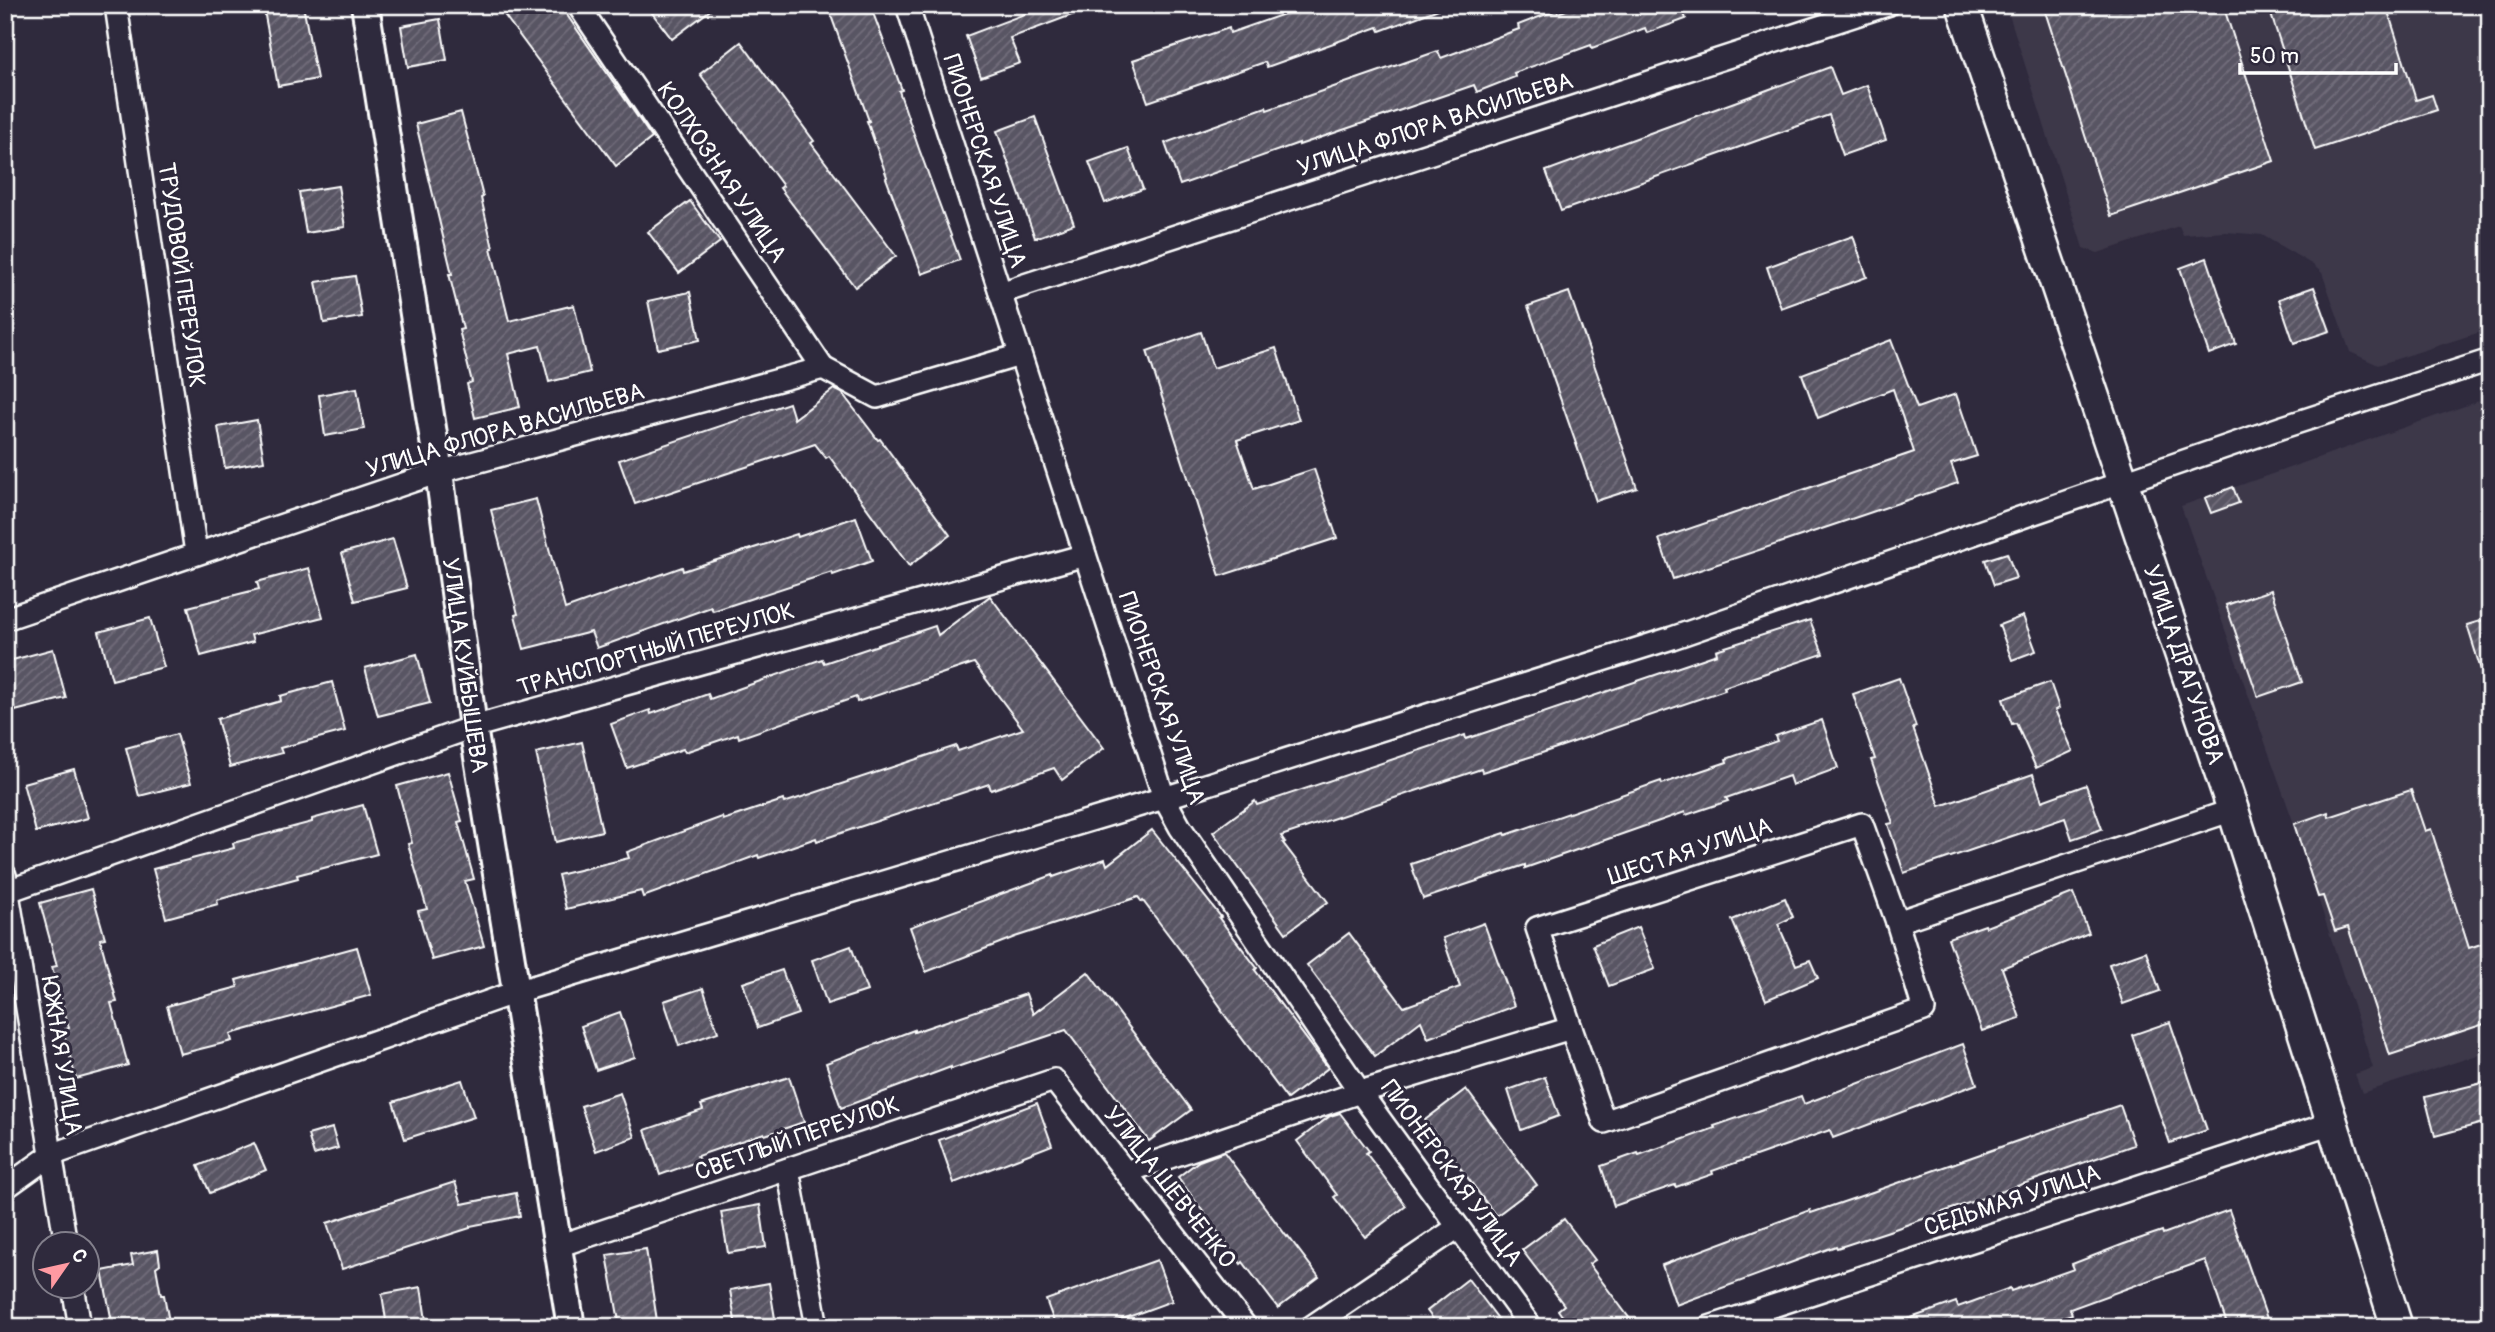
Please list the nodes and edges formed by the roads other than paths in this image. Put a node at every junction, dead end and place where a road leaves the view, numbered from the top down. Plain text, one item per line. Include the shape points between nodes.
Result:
1 (116, 5) edge
2 (365, 5) edge
3 (578, 5) edge
4 (907, 5) edge
5 (1887, 5) edge
6 (1962, 5) edge
7 (1000, 293) junction
8 (1020, 355) junction
9 (2490, 359) edge
10 (823, 368) junction
11 (439, 472) junction
12 (2122, 484) junction
13 (196, 553) junction
14 (1085, 555) junction
15 (5, 619) edge
16 (473, 727) junction
17 (1164, 798) junction
18 (2233, 810) junction
19 (7, 883) edge
20 (1896, 922) junction
21 (516, 992) junction
22 (1571, 1028) junction
23 (1054, 1080) joint
24 (1360, 1092) junction
25 (2332, 1123) junction
26 (51, 1155) junction
27 (788, 1169) junction
28 (1126, 1172) junction
29 (5, 1188) edge
30 (1458, 1227) junction
31 (64, 1230) edge
32 (558, 1246) junction
33 (76, 1300) edge
34 (80, 1327) edge
35 (571, 1327) edge
36 (817, 1327) edge
37 (1246, 1327) edge
38 (1311, 1327) edge
39 (1531, 1327) edge
40 (1709, 1327) edge
41 (2397, 1327) edge

1 - 13 street, ТРУДОВОЙ ПЕРЕУЛОК
2 - 11 street, УЛИЦА КУЙБЫШЕВА
3 - 10 street, КОЛХОЗНАЯ УЛИЦА
4 - 7 street, ПИОНЕРСКАЯ УЛИЦА
5 - 7 street, УЛИЦА ФЛОРА ВАСИЛЬЕВА
6 - 12 main road, УЛИЦА ДРАГУНОВА
7 - 8 street, ПИОНЕРСКАЯ УЛИЦА
8 - 10 street via 877,397
8 - 14 street, ПИОНЕРСКАЯ УЛИЦА
9 - 12 street
10 - 11 street, УЛИЦА ФЛОРА ВАСИЛЬЕВА
11 - 13 street, УЛИЦА ФЛОРА ВАСИЛЬЕВА
11 - 16 street, УЛИЦА КУЙБЫШЕВА
12 - 17 street via 1672,638
12 - 18 main road, УЛИЦА ДРАГУНОВА
13 - 15 street, УЛИЦА ФЛОРА ВАСИЛЬЕВА
14 - 16 street, ТРАНСПОРТНЫЙ ПЕРЕУЛОК
14 - 17 street, ПИОНЕРСКАЯ УЛИЦА
16 - 19 street, ТРАНСПОРТНЫЙ ПЕРЕУЛОК
16 - 21 street, УЛИЦА КУЙБЫШЕВА
17 - 21 street
17 - 24 street, ПИОНЕРСКАЯ УЛИЦА
18 - 20 street
18 - 25 main road, УЛИЦА ДРАГУНОВА
19 - 26 street, ЮЖНАЯ УЛИЦА
20 - 22 street, ШЕСТАЯ УЛИЦА via 1924,1010 1604,1122
20 - 22 street, ШЕСТАЯ УЛИЦА via 1862,824 1537,928
21 - 26 street
21 - 32 street, УЛИЦА КУЙБЫШЕВА
22 - 24 street
23 - 27 street, СВЕТЛЫЙ ПЕРЕУЛОК
23 - 28 street, УЛИЦА ШЕВЧЕНКО
24 - 28 street
24 - 30 street, ПИОНЕРСКАЯ УЛИЦА
25 - 40 street, СЕДЬМАЯ УЛИЦА
25 - 41 main road, УЛИЦА ДРАГУНОВА
26 - 29 street
26 - 31 street, ЮЖНАЯ УЛИЦА
27 - 32 street, СВЕТЛЫЙ ПЕРЕУЛОК
27 - 36 street
28 - 37 street, УЛИЦА ШЕВЧЕНКО
30 - 38 street
30 - 39 street, ПИОНЕРСКАЯ УЛИЦА
32 - 35 street, УЛИЦА КУЙБЫШЕВА
33 - 34 street

